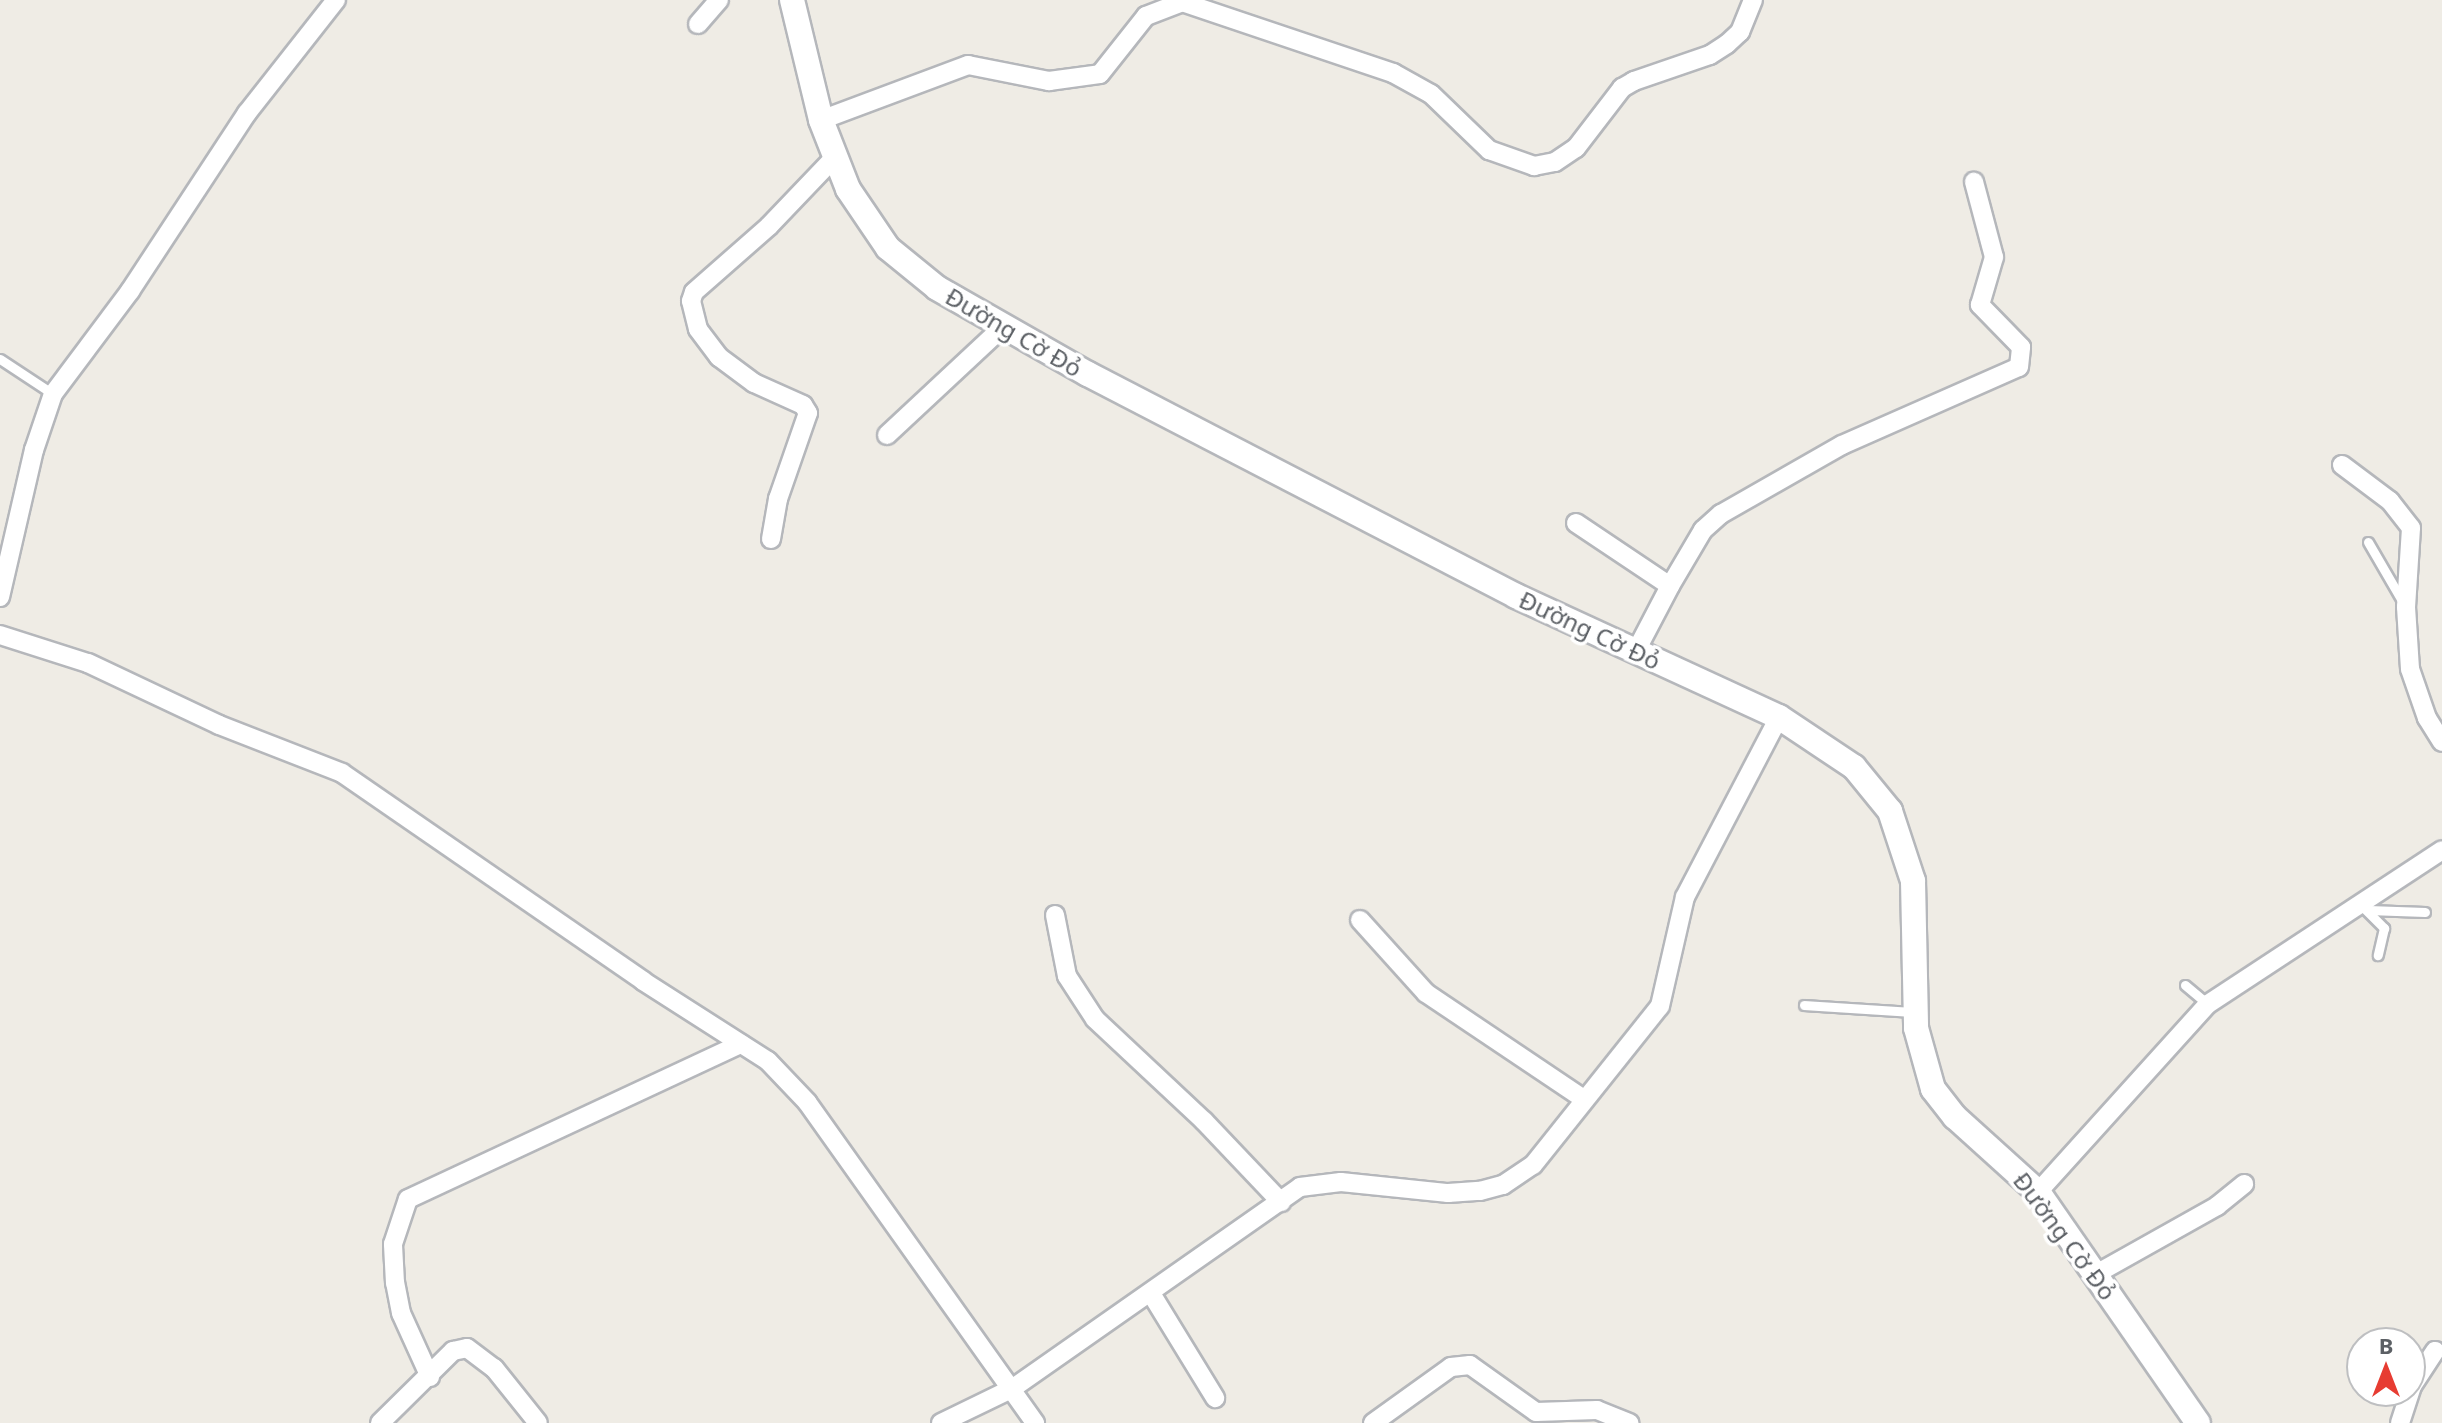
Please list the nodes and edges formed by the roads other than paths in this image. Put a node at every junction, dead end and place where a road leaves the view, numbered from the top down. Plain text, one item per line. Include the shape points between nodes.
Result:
1 (719, 0) edge
2 (792, 0) edge
3 (1753, 0) edge
4 (327, 3) edge
5 (698, 24) dead end
6 (821, 120) junction
7 (834, 158) junction
8 (1974, 182) dead end
9 (1003, 327) junction
10 (0, 359) edge
11 (53, 394) junction
12 (887, 435) dead end
13 (2342, 465) dead end
14 (1576, 523) dead end
15 (771, 539) dead end
16 (2368, 542) dead end
17 (1670, 586) junction
18 (0, 597) edge
19 (2406, 607) junction
20 (0, 635) edge
21 (1636, 651) junction
22 (1779, 717) junction
23 (2442, 742) edge
24 (2442, 850) edge
25 (2364, 908) junction
26 (2425, 912) dead end
27 (1055, 915) dead end
28 (1360, 920) dead end
29 (2378, 955) dead end
30 (2185, 985) dead end
31 (2208, 1004) junction
32 (1804, 1005) dead end
33 (1916, 1013) junction
34 (741, 1044) junction
35 (1582, 1098) junction
36 (2244, 1184) dead end
37 (2038, 1192) junction
38 (1281, 1202) junction
39 (2096, 1274) junction
40 (1152, 1295) junction
41 (2435, 1351) dead end
42 (430, 1377) junction
43 (1013, 1388) junction
44 (1215, 1398) dead end
45 (2190, 1421) edge
46 (380, 1423) edge
47 (538, 1423) edge
48 (941, 1423) edge
49 (1035, 1423) edge
50 (1373, 1423) edge
51 (1630, 1423) edge
52 (2400, 1423) edge

1 - 5 street
2 - 6 main road, Đường Cờ Đỏ
3 - 6 street via 1745,24 1727,44 1622,88 1576,148 1555,162 1534,166 1489,150 1431,94 1393,73 1182,2 1146,16 1100,74 1049,81 968,65
4 - 11 street
6 - 7 main road, Đường Cờ Đỏ
7 - 9 main road, Đường Cờ Đỏ via 888,248 937,288
7 - 15 street via 769,226 694,292 691,301 698,329 719,357 808,413 778,499
8 - 17 street via 1994,257 1980,305 2021,347 2019,367 1842,445 1721,514 1703,530
9 - 12 street
9 - 21 main road, Đường Cờ Đỏ via 1516,596
10 - 11 lane
11 - 18 street via 34,450
13 - 19 street via 2390,501 2411,528
14 - 17 street
16 - 19 lane
17 - 21 street
19 - 23 street via 2410,669 2427,718
20 - 34 street via 88,663 219,725 342,773
21 - 22 main road, Đường Cờ Đỏ
22 - 33 main road, Đường Cờ Đỏ via 1854,767 1890,811 1913,881
22 - 35 street via 1685,897 1660,1006 1649,1027
24 - 25 street
25 - 26 lane
25 - 29 lane via 2385,934
25 - 31 street
27 - 38 street via 1067,976 1088,1009
28 - 35 street via 1426,993
30 - 31 lane
31 - 37 street
32 - 33 lane
33 - 37 main road, Đường Cờ Đỏ via 1923,1066 1943,1105
34 - 42 street via 408,1199 393,1244 395,1283 401,1313
34 - 43 street via 768,1061 807,1102
35 - 38 street via 1533,1165 1503,1185 1448,1193 1318,1182 1300,1187
36 - 39 street via 2217,1206
37 - 39 main road, Đường Cờ Đỏ
38 - 40 street
39 - 45 main road, Đường Cờ Đỏ
40 - 43 street
40 - 44 street
41 - 52 street via 2412,1386
42 - 46 street
42 - 47 street via 453,1351 474,1350
43 - 48 street
43 - 49 street
50 - 51 street via 1451,1367 1470,1365 1536,1412 1597,1410

